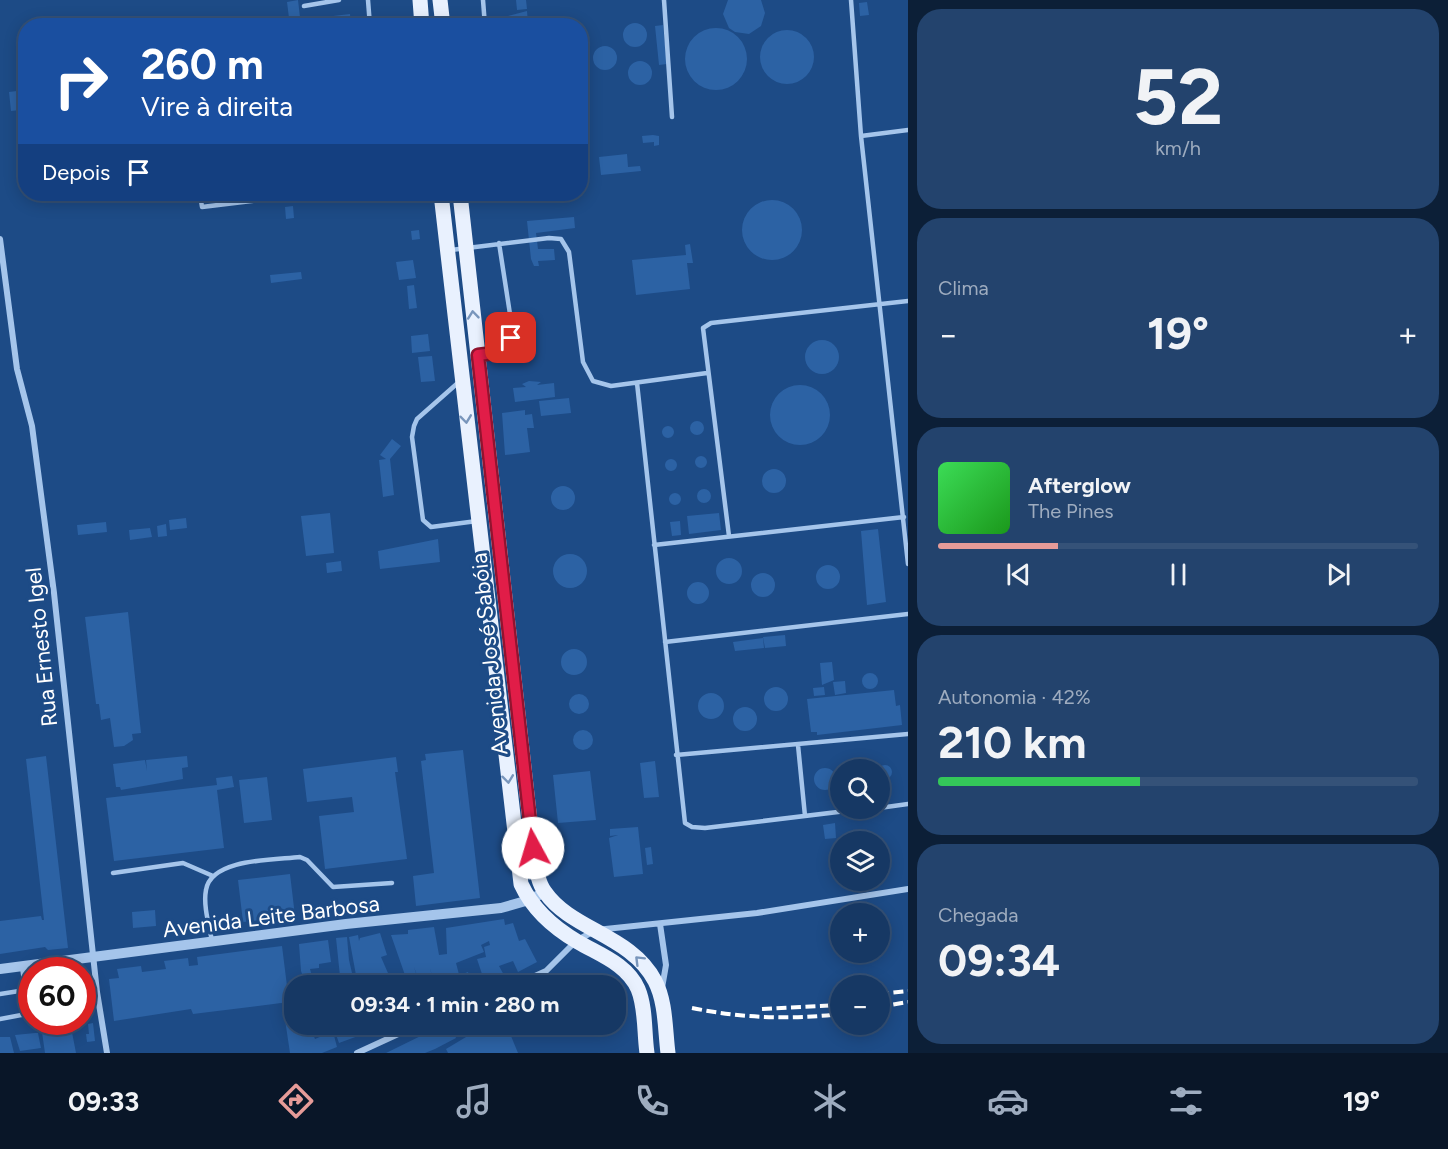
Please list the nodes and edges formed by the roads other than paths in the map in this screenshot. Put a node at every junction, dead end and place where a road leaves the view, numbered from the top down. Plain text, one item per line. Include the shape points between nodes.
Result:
1 (339, 0) edge
2 (368, 0) edge
3 (420, 0) edge
4 (440, 0) edge
5 (483, 0) edge
6 (664, 0) edge
7 (851, 0) edge
8 (304, 6) dead end
9 (369, 18) edge
10 (421, 18) edge
11 (442, 18) edge
12 (484, 18) edge
13 (672, 117) dead end
14 (908, 130) edge
15 (861, 136) junction
16 (201, 201) edge
17 (251, 201) edge
18 (442, 201) edge
19 (461, 201) edge
20 (0, 239) edge
21 (499, 243) junction
22 (466, 248) junction
23 (447, 250) junction
24 (908, 301) edge
25 (881, 304) junction
26 (478, 355) junction
27 (707, 373) junction
28 (462, 379) junction
29 (637, 383) junction
30 (904, 517) junction
31 (478, 521) junction
32 (729, 537) junction
33 (654, 545) junction
34 (908, 564) edge
35 (908, 614) edge
36 (665, 642) junction
37 (908, 734) edge
38 (798, 745) junction
39 (676, 755) junction
40 (908, 804) edge
41 (890, 806) edge
42 (830, 813) edge
43 (805, 816) junction
44 (113, 873) dead end
45 (213, 876) junction
46 (392, 882) dead end
47 (908, 889) edge
48 (545, 892) junction
49 (528, 900) junction
50 (660, 924) junction
51 (596, 930) junction
52 (576, 941) junction
53 (212, 943) junction
54 (93, 957) edge
55 (96, 958) edge
56 (18, 967) edge
57 (0, 969) edge
58 (537, 975) edge
59 (96, 978) edge
60 (18, 991) edge
61 (0, 994) edge
62 (661, 994) junction
63 (18, 1015) edge
64 (0, 1019) edge
65 (396, 1035) edge
66 (107, 1053) edge
67 (357, 1053) edge
68 (647, 1053) edge
69 (668, 1053) edge

1 - 8 lane
2 - 9 lane
3 - 10 main road
4 - 11 main road
5 - 12 lane
6 - 13 lane
7 - 15 lane
14 - 15 lane
15 - 25 lane
16 - 17 lane via 202,207
18 - 23 main road, Avenida José Sabóia
19 - 22 main road, Avenida José Sabóia
20 - 54 street, Rua Ernesto Igel via 17,369 32,426 54,593
21 - 22 lane
21 - 26 lane via 511,338 502,352
21 - 29 lane via 561,238 569,252 583,362 588,374 600,385
22 - 23 lane
26 -> 22 main road, Avenida José Sabóia
23 - 28 main road, Avenida José Sabóia
24 - 25 lane
25 - 27 lane via 711,323 703,328
25 - 30 lane
26 - 48 main road, Avenida José Sabóia via 533,848
27 - 29 lane
27 - 32 lane
28 -> 31 main road, Avenida José Sabóia
28 - 31 lane via 417,419 412,437 426,524 432,527
29 - 33 lane
30 - 32 lane
30 - 34 lane
31 -> 49 main road, Avenida José Sabóia via 521,884
32 - 33 lane
33 - 36 lane
35 - 36 lane
36 - 39 lane
37 - 38 lane
38 - 39 lane
38 - 43 lane
39 - 43 lane via 683,816 688,826 705,828
40 - 41 lane
42 - 43 lane
44 - 45 lane via 183,863
45 - 46 lane via 238,864 300,857 333,887
45 - 53 lane via 205,896
47 - 50 street
48 - 49 street, Avenida Leite Barbosa
48 - 51 main road
49 - 52 main road, Avenida José Sabóia
49 - 53 street, Avenida Leite Barbosa via 501,908
50 - 51 street
50 - 62 street via 666,965
51 - 52 street
62 -> 51 main road via 646,967 631,952
52 - 58 street
52 - 68 main road, Avenida José Sabóia via 621,966 638,988
53 - 55 street, Avenida Leite Barbosa
56 - 57 street, Avenida Leite Barbosa
59 - 66 street, Rua Ernesto Igel
60 - 61 lane
62 - 69 main road
63 - 64 lane
65 - 67 street

